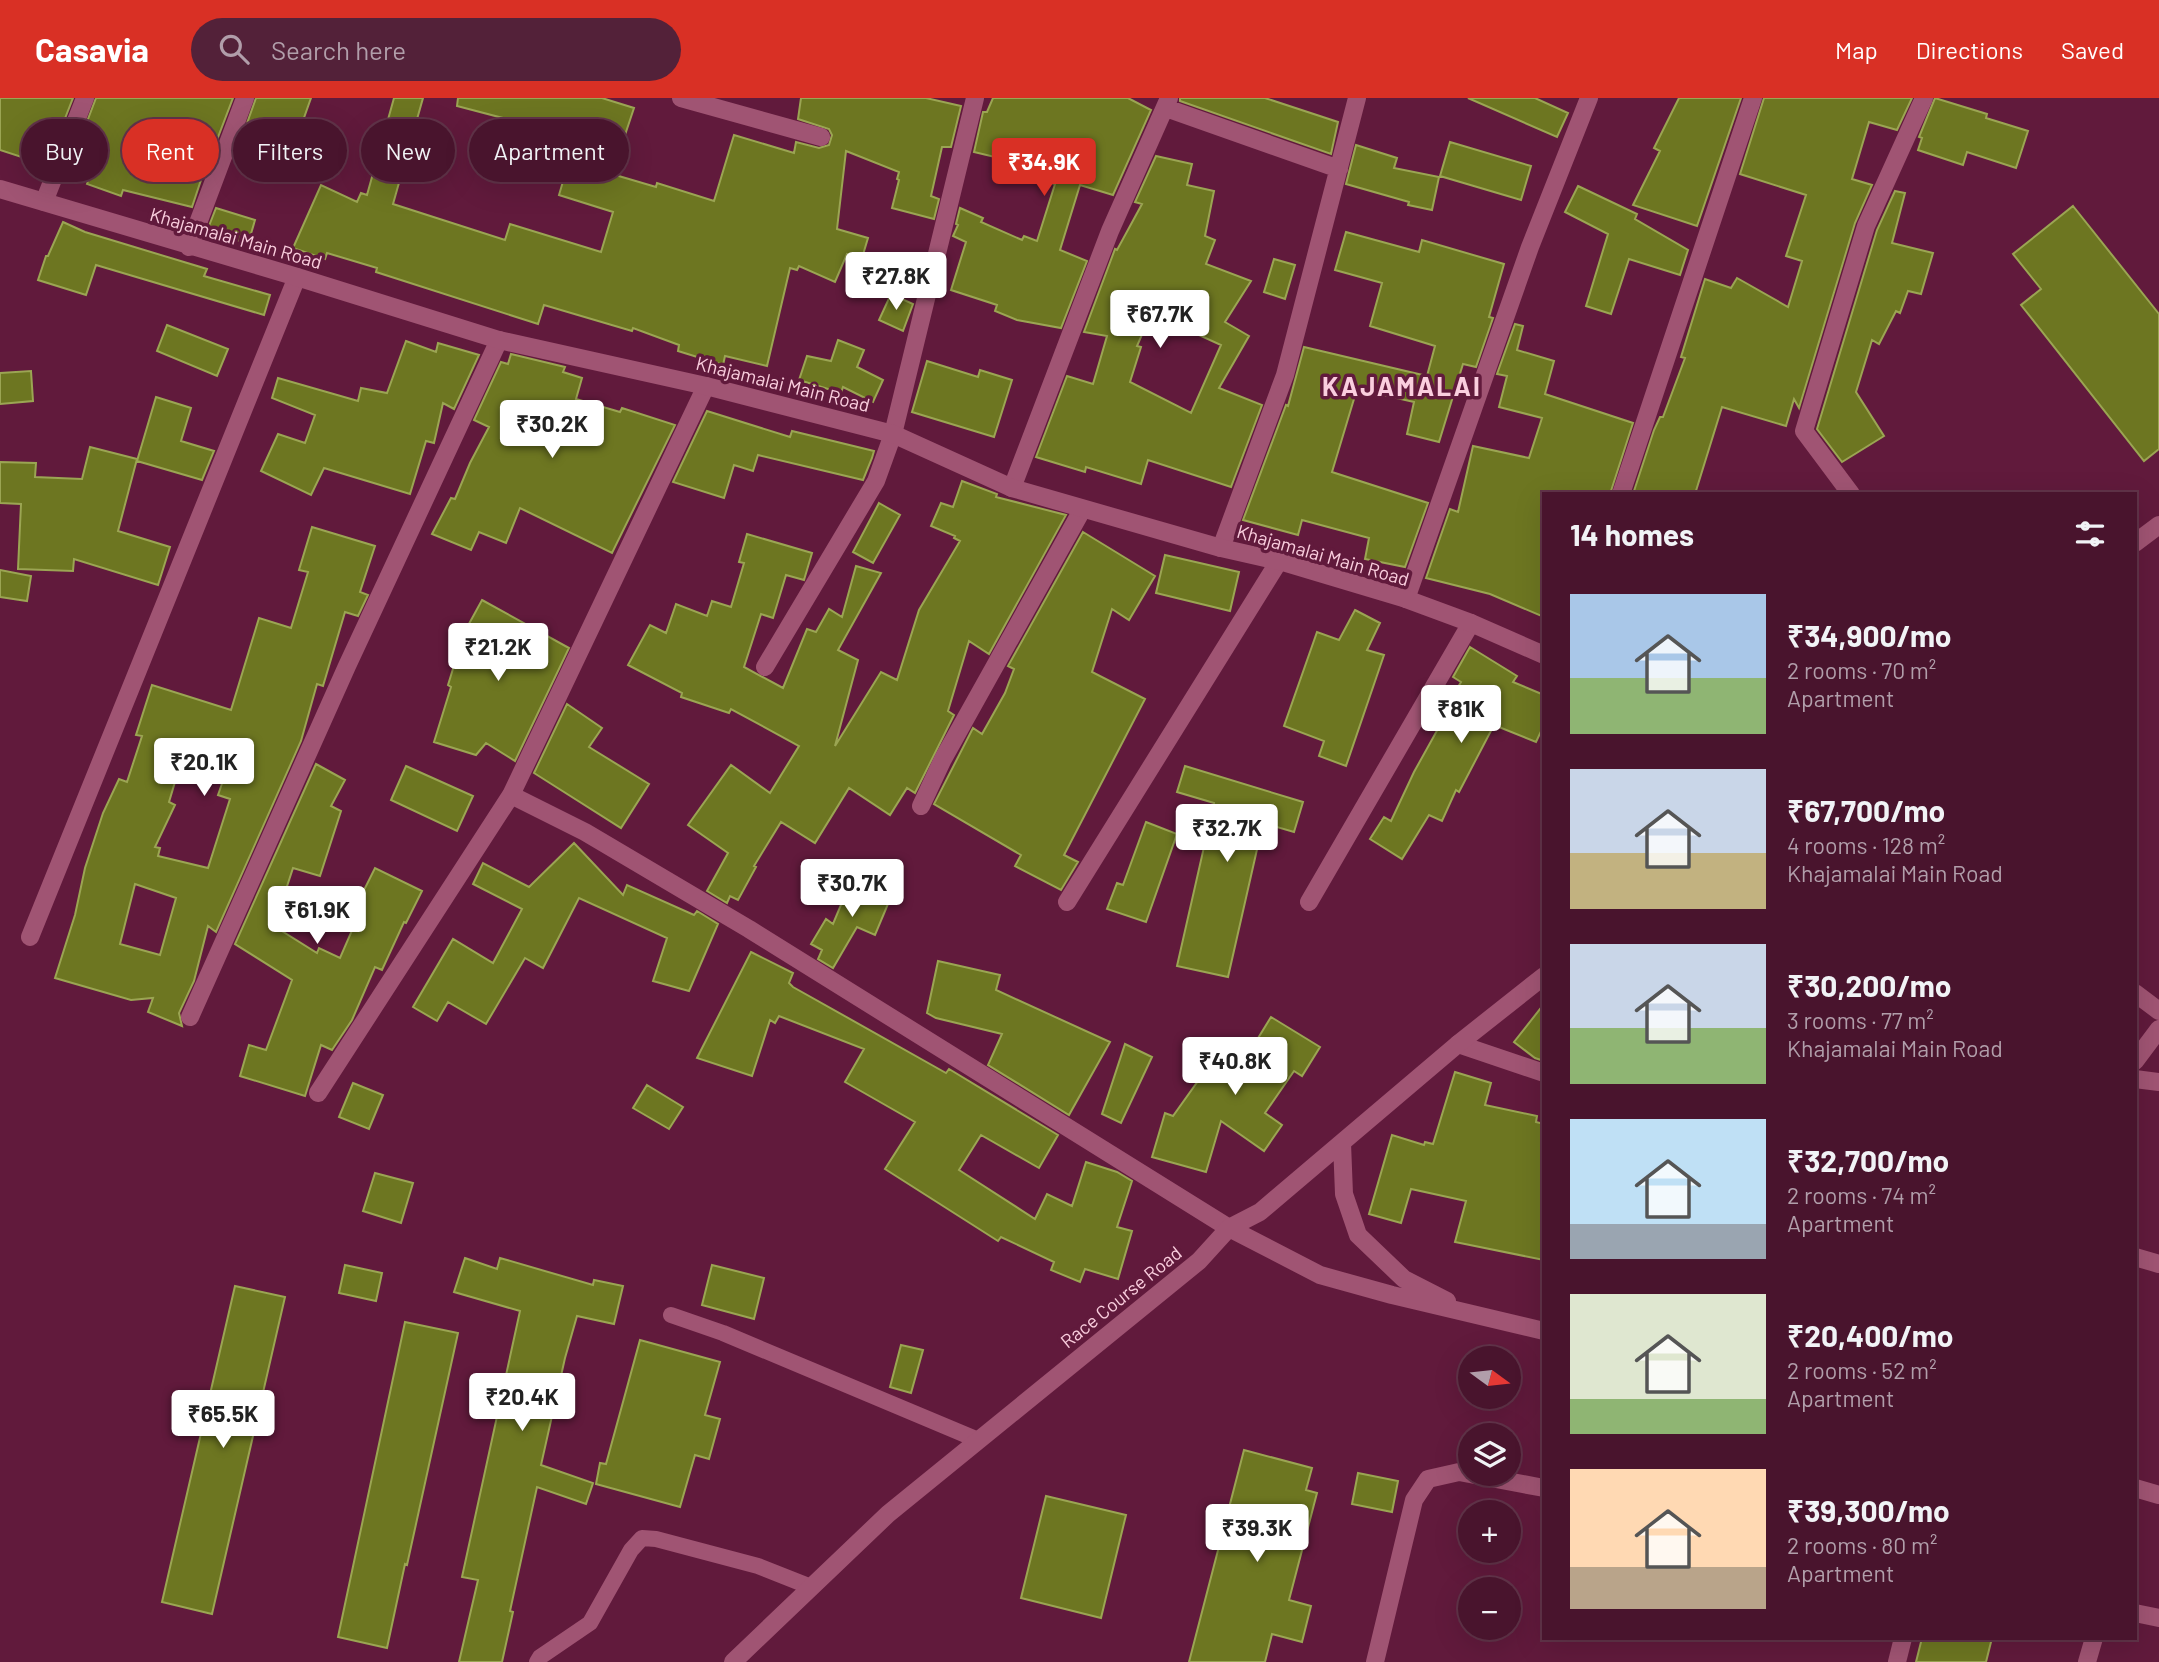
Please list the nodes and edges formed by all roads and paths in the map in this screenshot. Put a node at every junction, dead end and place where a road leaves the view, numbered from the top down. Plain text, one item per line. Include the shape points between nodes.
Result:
1 (85, 98) edge
2 (246, 98) edge
3 (681, 98) edge
4 (975, 98) edge
5 (1357, 98) edge
6 (1589, 98) edge
7 (1753, 98) edge
8 (1924, 98) edge
9 (1168, 103) edge
10 (821, 137) dead end
11 (1339, 169) junction
12 (0, 189) edge
13 (44, 202) junction
14 (189, 247) junction
15 (297, 277) junction
16 (499, 340) junction
17 (706, 386) junction
18 (893, 434) junction
19 (1012, 488) junction
20 (1621, 492) edge
21 (1850, 492) edge
22 (1082, 510) junction
23 (2159, 525) edge
24 (2137, 542) edge
25 (1221, 548) junction
26 (1279, 561) junction
27 (1406, 599) junction
28 (1471, 623) junction
29 (1542, 654) edge
30 (765, 667) dead end
31 (511, 794) junction
32 (920, 806) dead end
33 (1067, 902) dead end
34 (1309, 902) dead end
35 (30, 936) dead end
36 (1542, 978) edge
37 (2137, 994) edge
38 (2159, 1011) edge
39 (190, 1017) dead end
40 (2159, 1028) edge
41 (1458, 1044) junction
42 (2137, 1058) edge
43 (1542, 1072) edge
44 (2137, 1079) edge
45 (2159, 1082) edge
46 (318, 1093) dead end
47 (1342, 1143) junction
48 (1230, 1228) junction
49 (2137, 1257) edge
50 (2159, 1264) edge
51 (1469, 1312) junction
52 (671, 1315) dead end
53 (1542, 1330) edge
54 (978, 1440) junction
55 (1542, 1488) edge
56 (2137, 1489) edge
57 (2159, 1495) edge
58 (811, 1587) junction
59 (2137, 1613) edge
60 (2159, 1618) edge
61 (1902, 1640) edge
62 (2093, 1640) edge
63 (537, 1662) edge
64 (733, 1662) edge
65 (1375, 1662) edge
66 (1896, 1662) edge
67 (2087, 1662) edge

1 - 13 street
2 - 14 street
3 - 10 street
4 - 18 street
5 - 11 street
6 - 27 street via 1530,247
7 - 20 street
8 - 21 street via 1866,226 1804,431
9 - 11 street
9 - 19 street via 1110,231
11 - 25 street via 1285,374
12 - 13 street, Khajamalai Main Road
13 - 14 street, Khajamalai Main Road
14 - 15 street, Khajamalai Main Road
15 - 16 street, Khajamalai Main Road
15 - 35 street
16 - 17 street, Khajamalai Main Road
16 - 39 street via 346,666
17 - 18 street, Khajamalai Main Road
17 - 31 street
18 - 19 street, Khajamalai Main Road
18 - 30 street via 876,481
19 - 22 street, Khajamalai Main Road
22 - 25 street, Khajamalai Main Road
22 - 32 street
23 - 24 street
25 - 26 street, Khajamalai Main Road
26 - 27 street, Khajamalai Main Road
26 - 33 street
27 - 28 street, Khajamalai Main Road
28 - 29 street, Khajamalai Main Road
28 - 34 street
31 - 46 street
31 - 48 street via 749,929
36 - 41 street, Race Course Road
37 - 38 street
40 - 42 street
41 - 43 street
41 - 47 street, Race Course Road
44 - 45 street
47 - 48 street, Race Course Road via 1260,1212
47 - 51 street via 1343,1194 1358,1235 1404,1279
48 - 51 street via 1320,1275
48 - 54 street, Race Course Road via 1199,1261
49 - 50 street
51 - 53 street
52 - 54 lane
54 - 58 street, Race Course Road via 888,1514
55 - 65 street via 1459,1472 1428,1479 1414,1500
56 - 57 street
58 - 63 lane via 758,1566 642,1538 590,1623
58 - 64 street, Race Course Road
59 - 60 street
61 - 66 street
62 - 67 street

